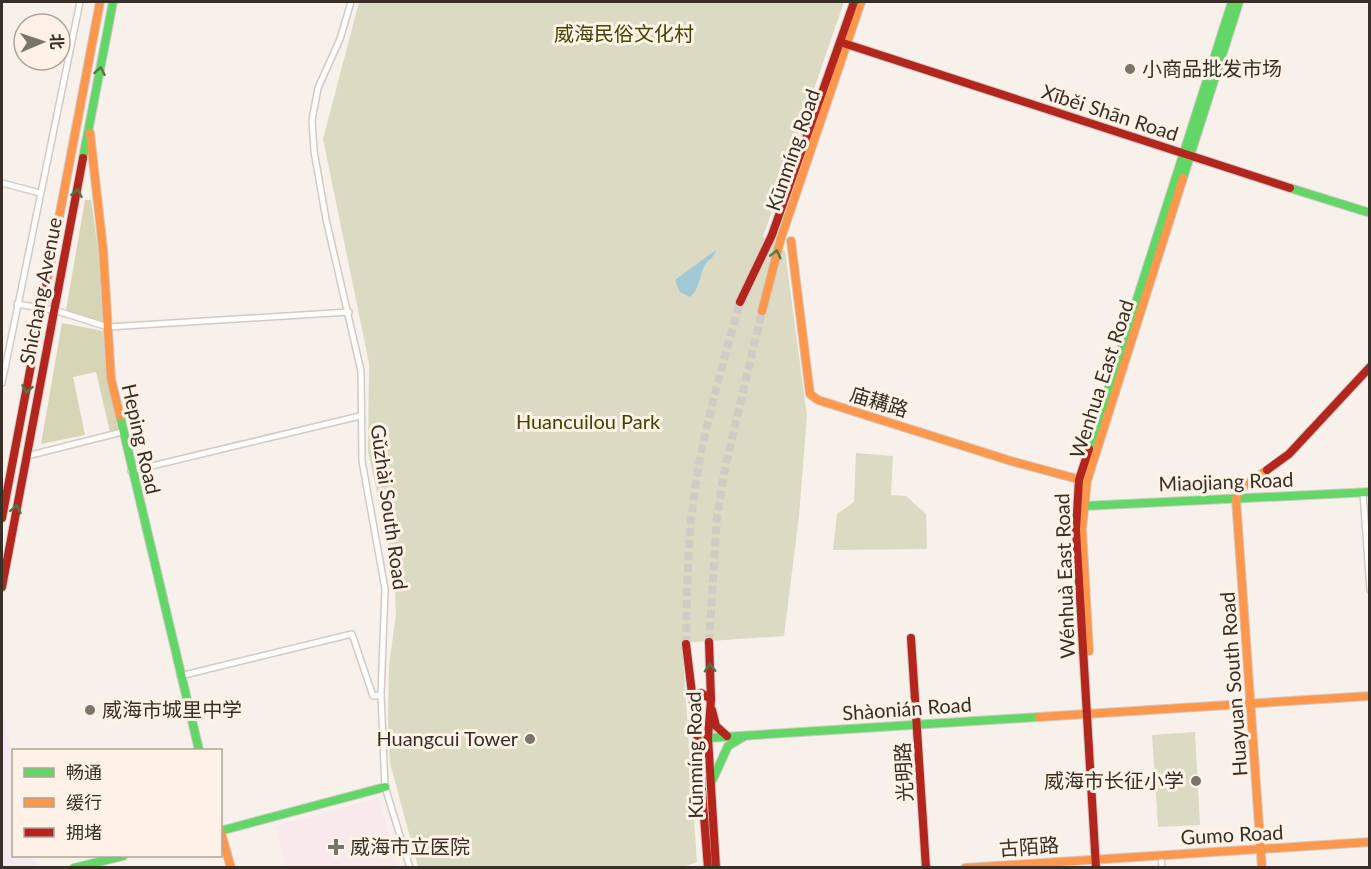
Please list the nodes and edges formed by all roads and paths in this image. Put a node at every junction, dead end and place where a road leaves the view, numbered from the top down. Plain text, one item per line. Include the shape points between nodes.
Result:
1 (80, 2) edge
2 (100, 2) edge
3 (112, 2) edge
4 (351, 2) edge
5 (854, 2) edge
6 (861, 2) edge
7 (1232, 2) edge
8 (1239, 2) edge
9 (844, 43) junction
10 (76, 125) junction
11 (89, 128) junction
12 (1185, 156) junction
13 (2, 183) edge
14 (40, 193) junction
15 (1370, 213) edge
16 (791, 241) dead end
17 (740, 302) tunnel mouth
18 (17, 304) junction
19 (42, 308) junction
20 (54, 310) junction
21 (762, 311) tunnel mouth
22 (349, 312) junction
23 (108, 327) junction
24 (1370, 367) edge
25 (3, 369) edge
26 (2, 383) edge
27 (360, 416) junction
28 (122, 432) junction
29 (27, 456) junction
30 (131, 471) junction
31 (1083, 480) junction
32 (1366, 493) edge
33 (1236, 499) junction
34 (1084, 506) junction
35 (2, 518) edge
36 (2, 587) edge
37 (1370, 590) edge
38 (911, 638) dead end
39 (709, 642) tunnel mouth
40 (686, 644) tunnel mouth
41 (180, 676) junction
42 (381, 695) junction
43 (1370, 696) edge
44 (692, 697) junction
45 (711, 699) junction
46 (1253, 705) junction
47 (1090, 714) junction
48 (918, 725) junction
49 (746, 736) junction
50 (729, 737) junction
51 (708, 738) junction
52 (199, 749) edge
53 (699, 751) junction
54 (385, 787) junction
55 (710, 789) junction
56 (222, 830) edge
57 (222, 834) edge
58 (1370, 842) edge
59 (1261, 850) junction
60 (1161, 855) junction
61 (115, 857) edge
62 (1097, 862) edge
63 (74, 867) edge
64 (231, 867) edge
65 (410, 867) edge
66 (708, 867) edge
67 (716, 867) edge
68 (926, 867) edge
69 (965, 867) edge
70 (1101, 867) edge
71 (1162, 867) edge
72 (1262, 867) edge

1 - 14 street
2 - 10 main road, Shichang Avenue
11 -> 3 main road, Shichang Avenue
4 - 22 street, Gǔzhài South Road via 318,88 312,120 326,219
5 - 9 main road, Kūnmíng Road
6 - 9 main road, Kūnmíng Road
7 - 12 main road
8 - 12 main road
9 - 12 main road, Xīběi Shān Road
9 - 17 main road, Kūnmíng Road via 772,235
21 -> 9 main road, Kūnmíng Road via 781,238
10 - 11 street
10 - 19 main road, Shichang Avenue
20 -> 11 main road, Shichang Avenue
11 - 23 main road, Heping Road
12 - 15 main road, Xīběi Shān Road
12 - 31 main road, Wénhuà East Road
13 - 14 street
14 - 18 street
16 - 31 main road, 庙耩路 via 810,394 818,400
18 - 19 street
18 - 25 street
19 - 20 street
19 -> 35 main road, Shichang Avenue
20 - 23 street
20 - 29 main road, Shichang Avenue
22 - 23 street
22 - 27 street, Gǔzhài South Road via 361,371
23 - 28 main road, Heping Road via 111,379
24 - 33 main road via 1289,454 1243,487
25 - 26 street
27 - 30 street
27 - 42 street, Gǔzhài South Road via 362,461 385,589
28 - 29 street
28 - 30 main road, Heping Road
36 -> 29 main road, Shichang Avenue
30 - 41 main road, Heping Road
31 - 34 main road, Wenhua East Road
31 - 47 main road, Wénhuà East Road via 1076,530
32 - 33 main road, Miaojiang Road
32 - 37 street
33 - 34 main road, Miaojiang Road
33 - 46 main road, Huayuan South Road
34 - 47 main road, Wenhua East Road
38 - 48 main road, 光明路
45 -> 39 main road, Kūnmíng Road
40 - 44 main road, Kūnmíng Road
41 - 42 street via 352,634 373,696
41 - 52 main road, Heping Road
42 - 54 street, Gǔzhài South Road
43 - 46 main road, Shàonián Road
44 - 45 main road via 701,693
44 - 53 main road, Kūnmíng Road
45 - 50 main road via 716,727
45 - 51 main road, Kūnmíng Road
46 - 47 main road, Shàonián Road
46 - 59 main road, Huayuan South Road
47 - 48 main road, Shàonián Road
47 - 62 main road, Wénhuà East Road
48 - 49 main road, Shàonián Road
48 - 68 main road, 光明路
49 - 50 main road, Shàonián Road
49 - 55 main road via 728,746
50 - 51 main road, Shàonián Road
51 - 53 main road via 702,741
51 - 55 main road, Kūnmíng Road
53 - 66 main road, Kūnmíng Road
54 - 56 main road
54 - 65 street, Gǔzhài South Road
55 - 67 main road, Kūnmíng Road
57 - 64 main road
58 - 59 main road, Gumo Road
59 - 60 main road, Gumo Road
59 - 72 main road, Huayuan South Road
60 - 62 main road, Gumo Road
60 - 71 street
61 - 63 main road
62 - 69 main road, 古陌路
62 - 70 main road

